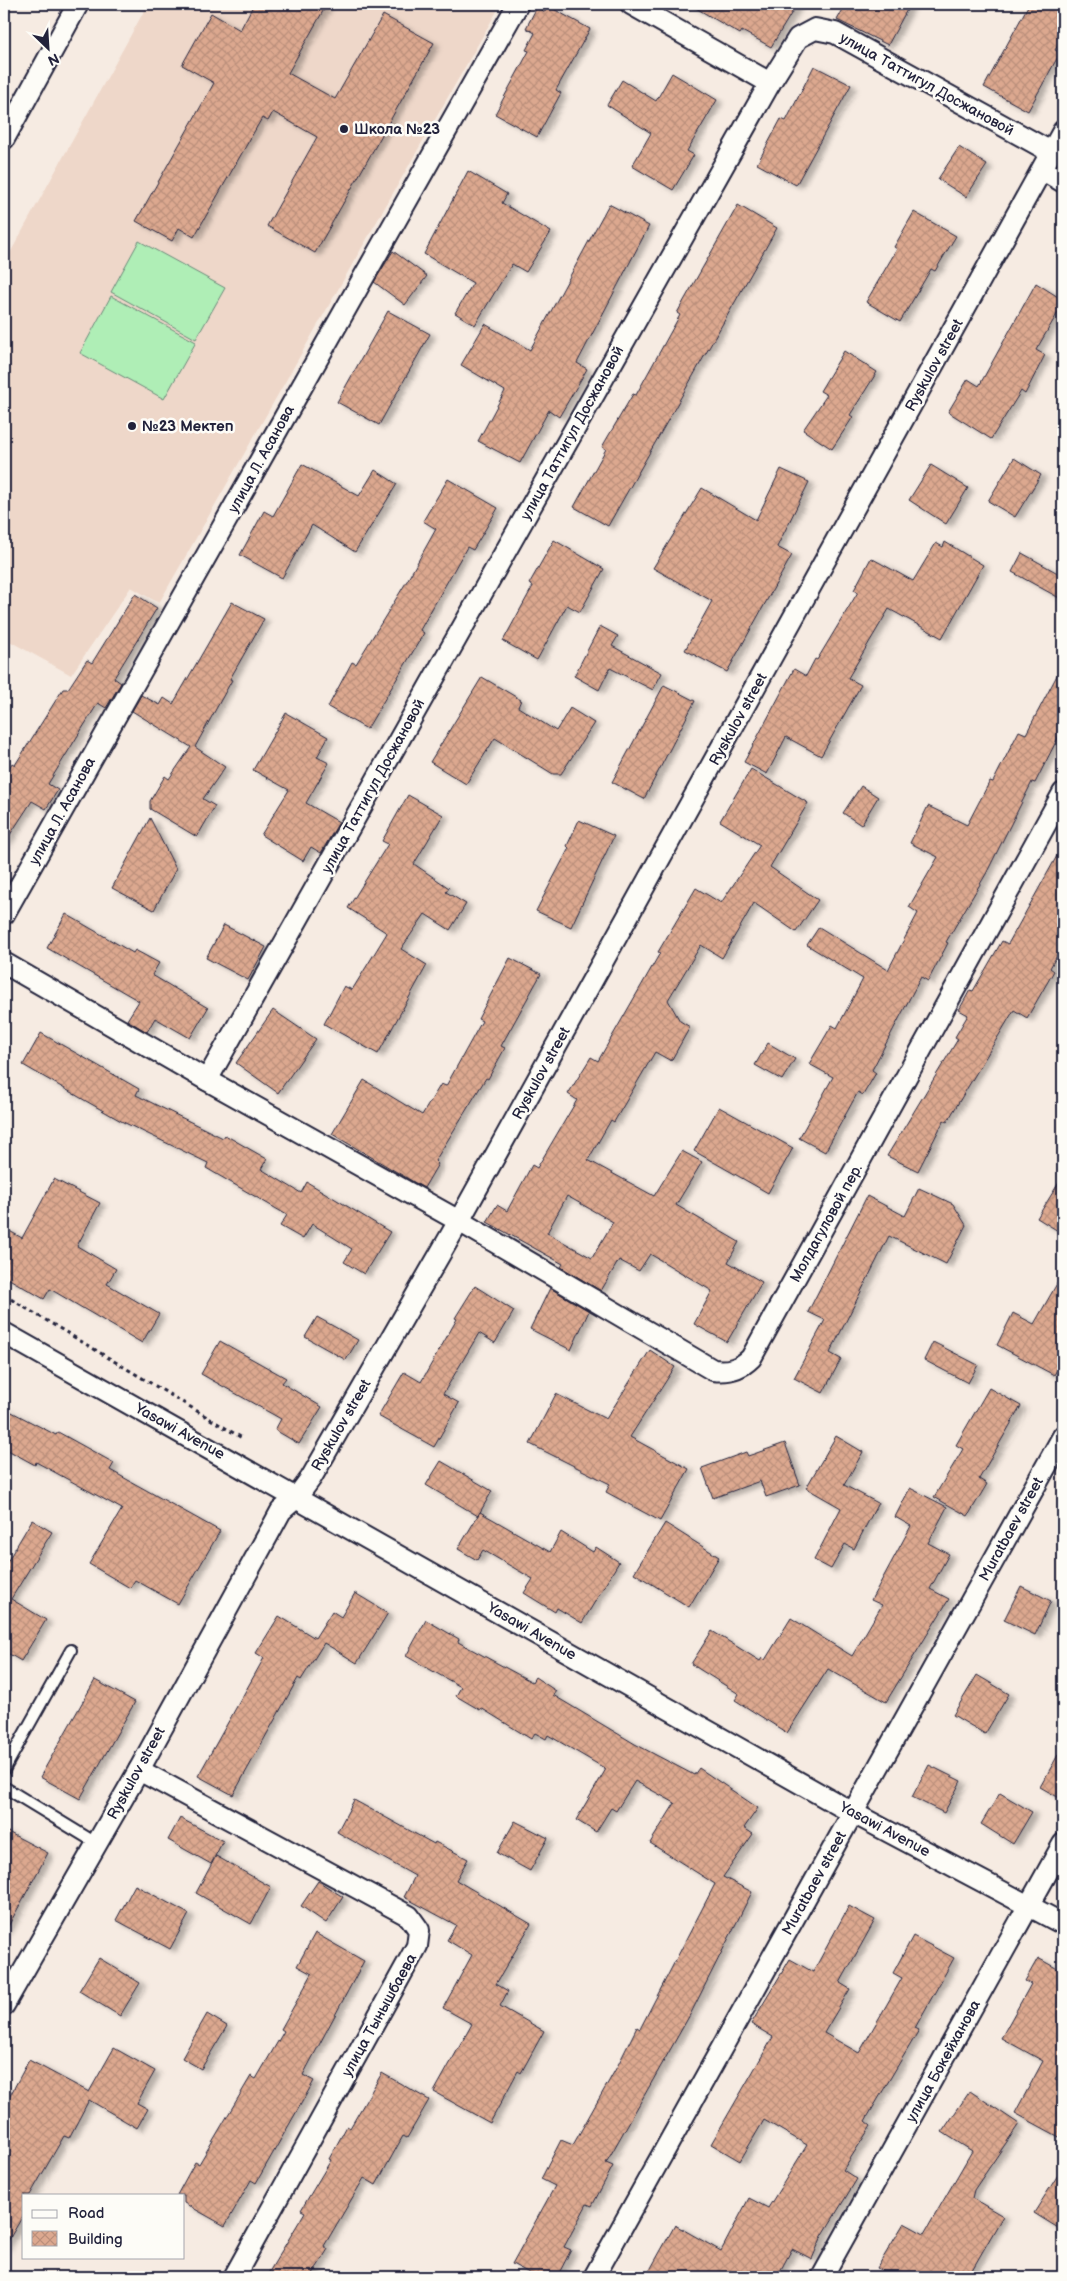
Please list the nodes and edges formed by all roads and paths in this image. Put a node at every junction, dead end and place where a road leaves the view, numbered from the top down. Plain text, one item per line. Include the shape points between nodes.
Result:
1 (78, 4) edge
2 (518, 4) edge
3 (631, 4) edge
4 (770, 83) junction
5 (11, 107) edge
6 (1063, 130) edge
7 (4, 139) edge
8 (1047, 161) junction
9 (1063, 182) edge
10 (1063, 793) edge
11 (4, 914) edge
12 (4, 963) edge
13 (207, 1080) junction
14 (460, 1221) junction
15 (4, 1295) edge
16 (4, 1333) edge
17 (1063, 1436) edge
18 (243, 1439) dead end
19 (297, 1497) junction
20 (71, 1650) dead end
21 (4, 1770) edge
22 (139, 1770) junction
23 (4, 1787) edge
24 (853, 1813) junction
25 (96, 1843) junction
26 (1063, 1844) edge
27 (1030, 1906) junction
28 (1063, 1924) edge
29 (4, 2005) edge
30 (234, 2277) edge
31 (594, 2277) edge
32 (822, 2277) edge

1 - 5 street
2 - 11 street, улица Л. Асанова
3 - 4 street
4 - 8 street, улица Таттигул Досжановой via 798,38 815,29 835,33
4 - 13 street, улица Таттигул Досжановой
5 - 7 street
6 - 8 street, Ryskulov street
8 - 9 street
8 - 14 street, Ryskulov street
10 - 14 street, Молдагуловой пер. via 747,1362 725,1372 713,1370
12 - 13 street
13 - 14 street
14 - 19 street, Ryskulov street
15 - 18 path
16 - 19 street, Yasawi Avenue
17 - 24 street, Muratbaev street
19 - 22 street, Ryskulov street via 281,1512 268,1534
19 - 24 street, Yasawi Avenue
20 - 21 lane
22 - 25 street, Ryskulov street
22 - 30 street, улица Тынышбаева via 409,1916 419,1930 417,1946
23 - 25 lane
24 - 27 street, Yasawi Avenue
24 - 31 street, Muratbaev street
25 - 29 street, Ryskulov street
26 - 27 street, улица Бокейханова
27 - 28 street, Yasawi Avenue
27 - 32 street, улица Бокейханова

